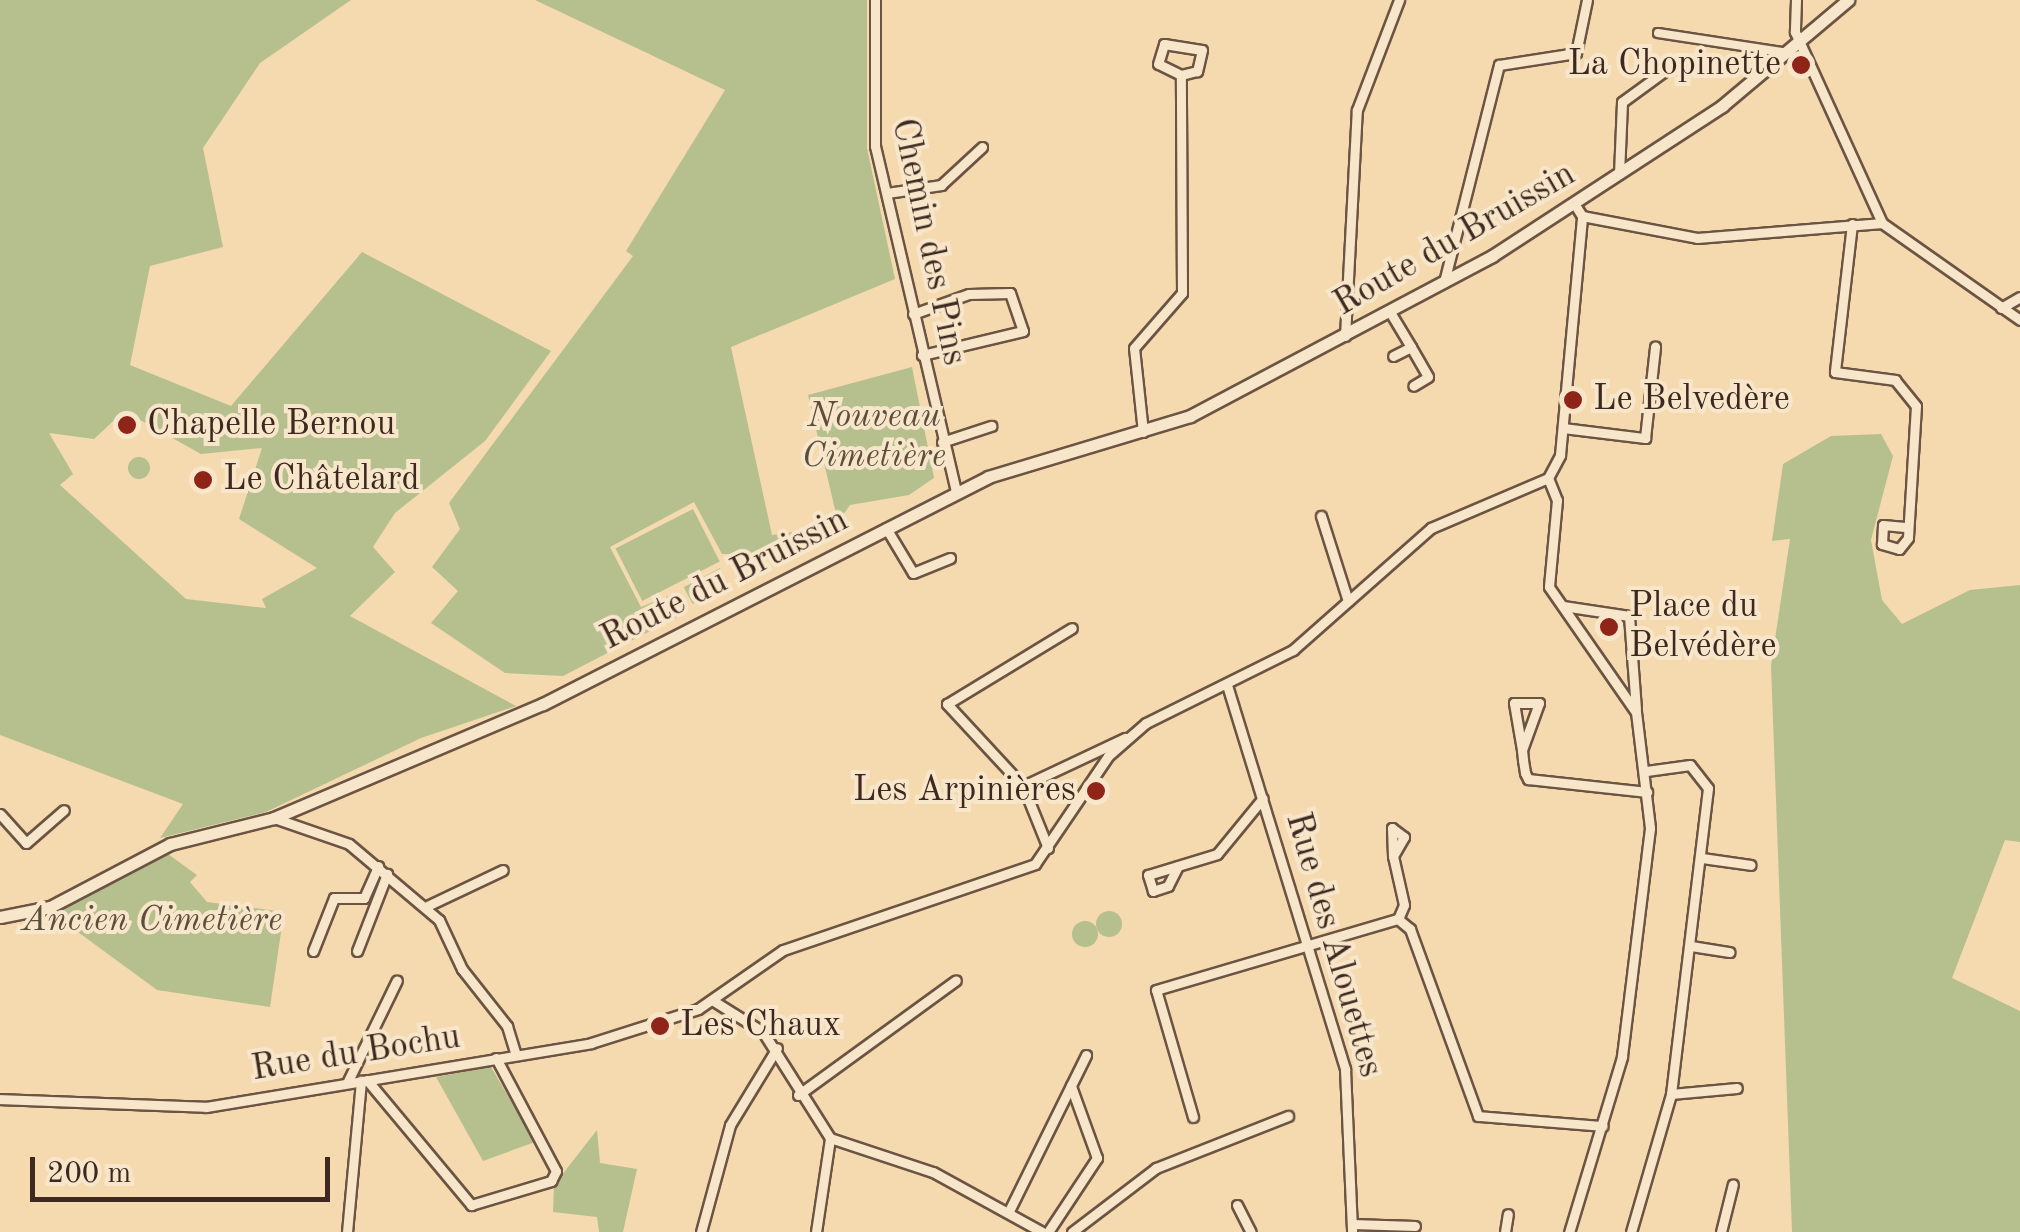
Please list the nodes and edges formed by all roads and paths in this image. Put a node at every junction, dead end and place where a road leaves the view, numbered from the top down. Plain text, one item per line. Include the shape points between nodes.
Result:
1 (875, 0) edge
2 (1399, 0) edge
3 (1586, 0) edge
4 (1796, 0) edge
5 (1848, 0) edge
6 (1658, 33) dead end
7 (1800, 44) junction
8 (1788, 54) junction
9 (1673, 65) dead end
10 (1181, 75) junction
11 (982, 147) dead end
12 (1620, 174) junction
13 (887, 193) junction
14 (1574, 203) junction
15 (1582, 216) junction
16 (1882, 223) junction
17 (1852, 224) junction
18 (1444, 282) junction
19 (2020, 297) edge
20 (2001, 308) junction
21 (1390, 312) junction
22 (913, 314) junction
23 (2020, 320) edge
24 (1346, 336) junction
25 (1412, 347) junction
26 (1655, 347) dead end
27 (922, 355) junction
28 (1393, 356) dead end
29 (1413, 386) dead end
30 (991, 426) dead end
31 (1562, 428) junction
32 (1144, 435) junction
33 (942, 442) junction
34 (1548, 478) junction
35 (956, 492) junction
36 (1321, 516) dead end
37 (1905, 527) dead end
38 (886, 528) junction
39 (950, 558) dead end
40 (1348, 601) junction
41 (1562, 606) junction
42 (1072, 628) dead end
43 (1634, 653) junction
44 (1611, 664) junction
45 (1227, 685) junction
46 (1636, 712) junction
47 (1125, 738) junction
48 (1522, 750) junction
49 (1646, 771) junction
50 (1023, 786) junction
51 (1647, 792) junction
52 (1263, 798) junction
53 (64, 810) dead end
54 (0, 814) edge
55 (274, 818) junction
56 (1048, 848) junction
57 (1393, 856) dead end
58 (1702, 858) junction
59 (1751, 865) dead end
60 (1178, 866) dead end
61 (383, 870) junction
62 (503, 870) dead end
63 (426, 908) junction
64 (0, 916) edge
65 (1398, 919) junction
66 (1308, 945) junction
67 (1691, 946) junction
68 (314, 951) dead end
69 (357, 951) dead end
70 (1730, 952) dead end
71 (397, 980) dead end
72 (956, 980) dead end
73 (712, 1000) junction
74 (776, 1048) junction
75 (1086, 1055) dead end
76 (516, 1056) junction
77 (496, 1058) junction
78 (364, 1080) junction
79 (346, 1083) junction
80 (1070, 1086) junction
81 (1737, 1088) dead end
82 (1672, 1094) junction
83 (798, 1095) junction
84 (0, 1099) edge
85 (1288, 1116) dead end
86 (1193, 1118) dead end
87 (1604, 1126) junction
88 (830, 1138) junction
89 (1733, 1184) dead end
90 (1237, 1205) dead end
91 (1009, 1211) junction
92 (1508, 1214) dead end
93 (1416, 1226) dead end
94 (1352, 1228) edge
95 (347, 1232) edge
96 (701, 1232) edge
97 (816, 1232) edge
98 (1045, 1232) edge
99 (1072, 1232) edge
100 (1251, 1232) edge
101 (1505, 1232) edge
102 (1569, 1232) edge
103 (1631, 1232) edge
104 (1720, 1232) edge

1 - 13 street, Chemin des Pins via 872,122
2 - 24 street via 1356,110
3 - 18 street via 1576,53 1499,65
4 - 7 street
5 - 7 street, Route du Bruissin
6 - 8 street
7 - 8 street, Route du Bruissin
7 - 16 street
8 - 12 street, Route du Bruissin
9 - 12 street, Route du Bruissin via 1622,102
10 - 10 street via 1158,64 1164,44 1202,50 1198,71
10 - 32 street via 1182,293 1130,362
11 - 13 street via 941,184
12 - 14 street, Route du Bruissin
13 - 22 street, Chemin des Pins
14 - 15 street
14 - 18 street, Route du Bruissin
15 - 17 street via 1697,238
15 - 31 street
16 - 17 street
16 - 20 street
17 - 37 street via 1835,372 1895,380 1916,406
18 - 21 street, Route du Bruissin
19 - 20 street
20 - 23 street
21 - 24 street, Route du Bruissin
21 - 25 street
22 - 27 street, Chemin des Pins
22 - 27 street via 969,294 1010,293 1022,330
24 - 32 street, Route du Bruissin
25 - 28 street
25 - 29 street via 1428,377
26 - 31 street via 1645,438
27 - 33 street, Chemin des Pins
30 - 33 street
31 - 34 street
32 - 35 street, Route du Bruissin
33 - 35 street, Chemin des Pins
34 - 40 street via 1431,528
34 - 41 street via 1557,500 1549,586
35 - 38 street, Route du Bruissin
36 - 40 street
38 - 39 street via 912,573
38 - 55 street, Route du Bruissin via 543,704
40 - 45 street via 1293,650
41 - 43 street via 1623,611
41 - 44 street
42 - 50 street via 950,694 954,716
43 - 44 street
43 - 46 street
44 - 46 street
45 - 47 street
45 - 52 street, Rue des Alouettes
46 - 49 street
47 - 50 street
47 - 56 street, Rue du Bochu
48 - 48 street via 1514,704 1539,703 1528,734
48 - 51 street via 1534,783
49 - 51 street
49 - 58 street via 1690,765 1707,778
50 - 56 street
51 - 87 street via 1630,998
52 - 60 street via 1217,854
52 - 66 street, Rue des Alouettes
53 - 54 street via 26,843
55 - 61 street via 350,844
55 - 64 street, Route du Bruissin via 170,844 50,907
56 - 73 street, Rue du Bochu via 1011,878 783,950
57 - 65 street via 1404,905
58 - 59 street
58 - 67 street
61 - 63 street
61 - 68 street via 364,898 334,898
61 - 69 street
62 - 63 street
63 - 76 street via 508,1026
65 - 66 street
65 - 87 street via 1410,928 1478,1116
66 - 86 street via 1156,990
66 - 94 street, Rue des Alouettes via 1345,1069
67 - 70 street
67 - 82 street
71 - 79 street
72 - 83 street
73 - 74 street
73 - 76 street, Rue du Bochu via 591,1043
74 - 83 street
74 - 96 street via 730,1125
75 - 80 street
76 - 77 street, Rue du Bochu
77 - 78 street, Rue du Bochu
77 - 78 street via 556,1171 550,1181 471,1206
78 - 79 street, Rue du Bochu
78 - 95 street
79 - 84 street, Rue du Bochu via 169,1108
80 - 91 street
80 - 98 street via 1097,1158
81 - 82 street
82 - 103 street
83 - 88 street
85 - 99 street via 1156,1168
87 - 102 street
88 - 91 street via 933,1172
88 - 97 street
89 - 104 street
90 - 100 street
91 - 98 street
92 - 101 street
93 - 94 street, Rue des Alouettes

